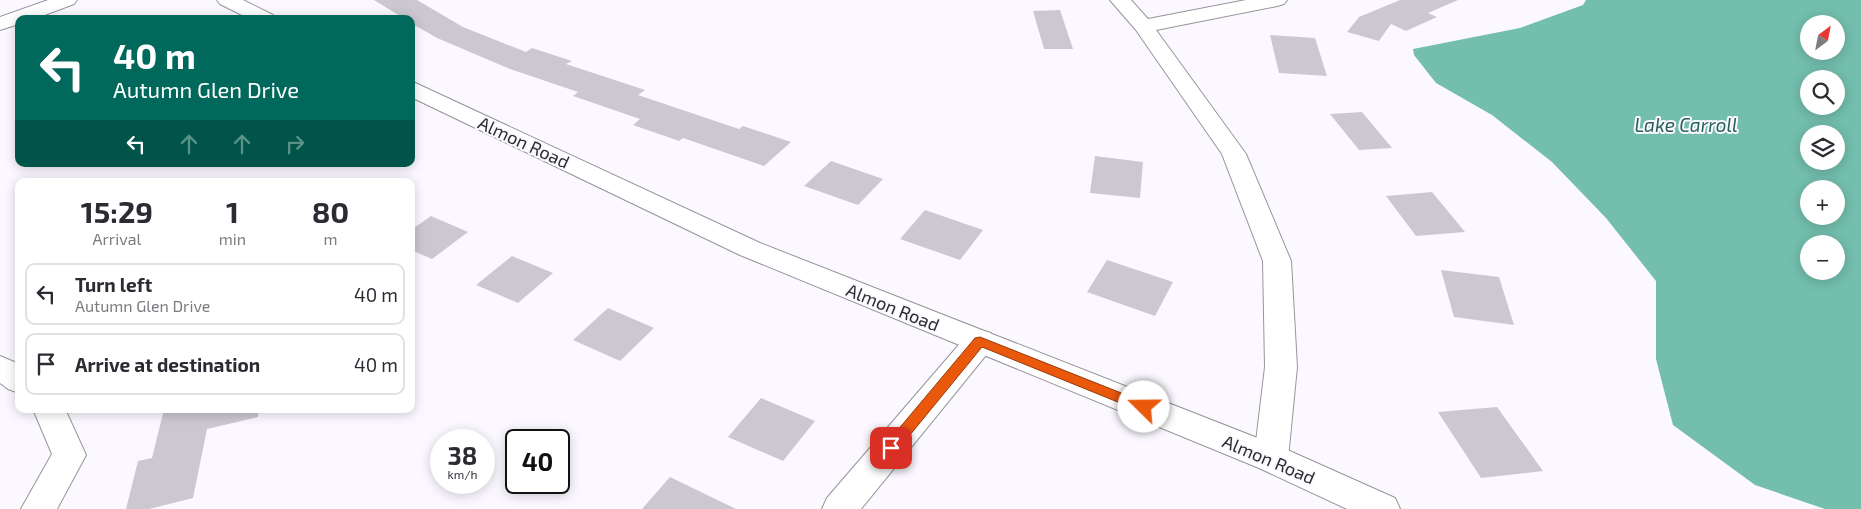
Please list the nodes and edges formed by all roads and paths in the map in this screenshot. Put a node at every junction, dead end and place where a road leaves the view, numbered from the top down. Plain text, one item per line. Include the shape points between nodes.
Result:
1 (66, 0) edge
2 (226, 0) edge
3 (1120, 0) edge
4 (1277, 0) edge
5 (25, 15) edge
6 (258, 15) edge
7 (15, 19) edge
8 (0, 24) edge
9 (1143, 26) junction
10 (415, 90) edge
11 (980, 341) junction
12 (0, 367) edge
13 (15, 378) edge
14 (51, 413) edge
15 (1271, 458) junction
16 (39, 509) edge
17 (840, 509) edge
18 (1382, 509) edge

1 - 5 street
2 - 6 street
3 - 9 street
4 - 9 street
7 - 8 street
9 - 15 street via 1234,154 1277,261 1281,367
10 - 11 street, Almon Road via 750,249
11 - 15 street, Almon Road
11 - 17 street
12 - 13 street
14 - 16 street via 69,455
15 - 18 street, Almon Road

